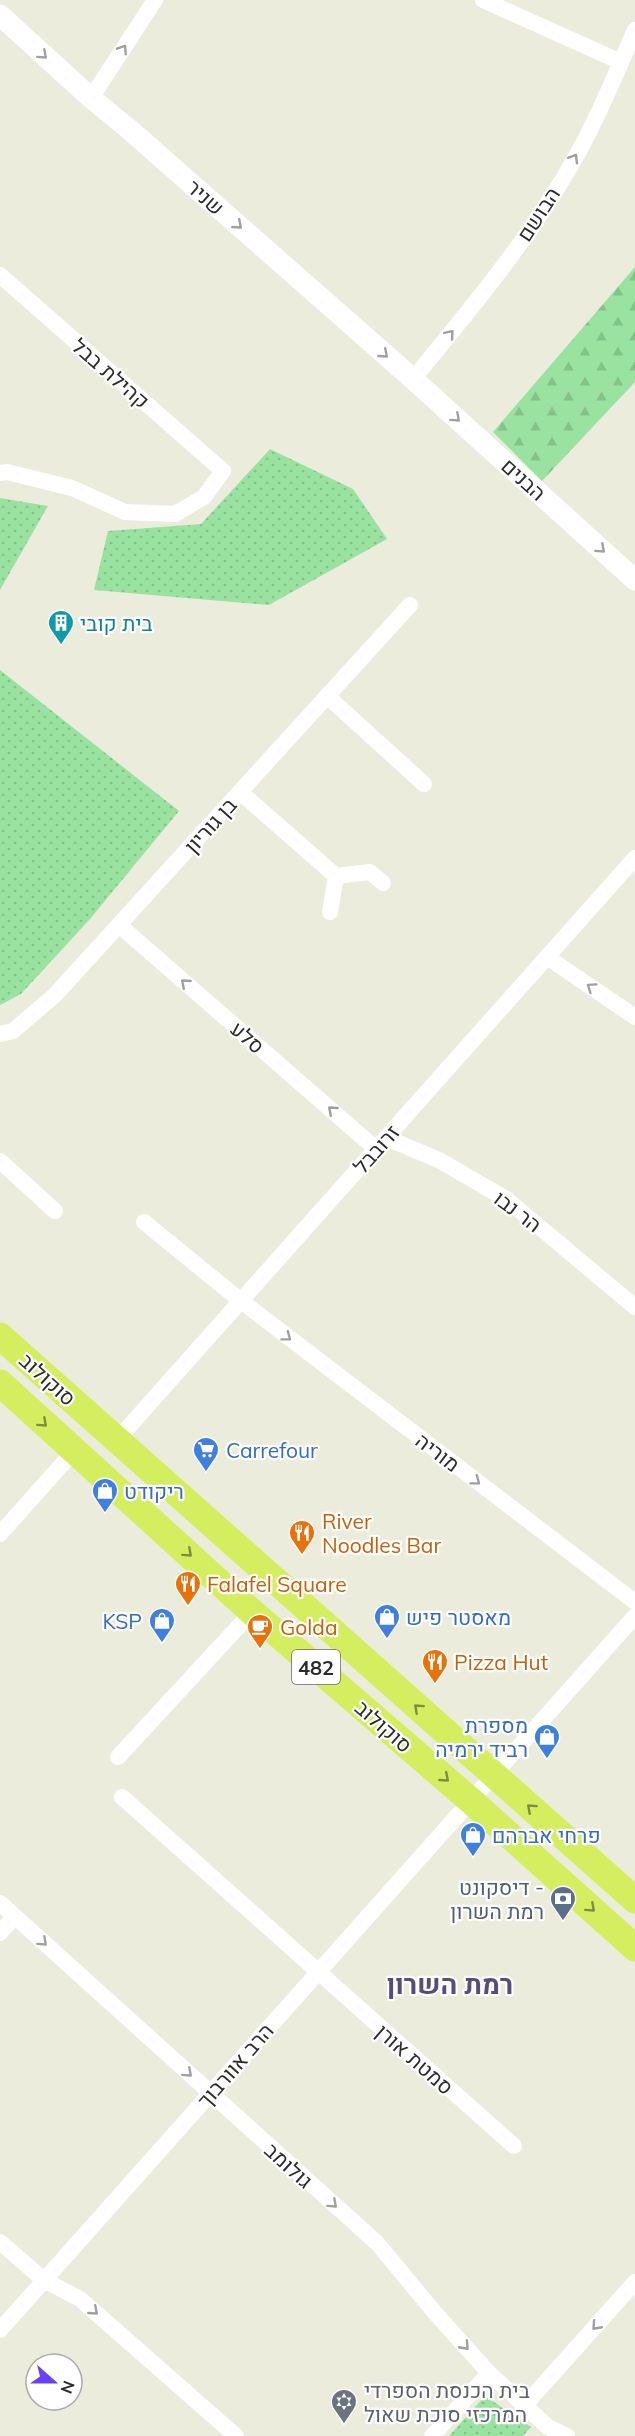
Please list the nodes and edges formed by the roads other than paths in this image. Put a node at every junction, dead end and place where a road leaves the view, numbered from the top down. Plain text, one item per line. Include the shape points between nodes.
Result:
1 (155, 0) edge
2 (483, 0) edge
3 (0, 15) edge
4 (635, 30) edge
5 (621, 62) junction
6 (91, 98) junction
7 (0, 275) edge
8 (413, 379) junction
9 (0, 473) edge
10 (635, 580) edge
11 (410, 605) dead end
12 (327, 696) junction
13 (424, 784) dead end
14 (240, 792) junction
15 (635, 858) edge
16 (336, 876) junction
17 (383, 883) dead end
18 (330, 912) dead end
19 (119, 925) junction
20 (547, 957) junction
21 (635, 1017) edge
22 (0, 1034) edge
23 (381, 1143) junction
24 (0, 1161) edge
25 (55, 1211) dead end
26 (144, 1222) dead end
27 (241, 1301) junction
28 (635, 1307) edge
29 (0, 1336) edge
30 (0, 1383) edge
31 (117, 1440) junction
32 (74, 1451) junction
33 (0, 1534) edge
34 (635, 1602) edge
35 (252, 1612) junction
36 (635, 1616) edge
37 (118, 1757) dead end
38 (493, 1774) junction
39 (122, 1797) dead end
40 (471, 1800) junction
41 (635, 1900) edge
42 (0, 1903) edge
43 (15, 1916) junction
44 (0, 1933) edge
45 (635, 1948) edge
46 (317, 1972) junction
47 (210, 2093) junction
48 (514, 2146) dead end
49 (0, 2242) edge
50 (44, 2280) junction
51 (635, 2282) edge
52 (0, 2330) edge
53 (489, 2373) junction
54 (525, 2405) junction
55 (545, 2432) edge
56 (236, 2436) edge
57 (432, 2436) edge
58 (567, 2436) edge

6 -> 1 street
2 - 5 street
3 -> 6 street, שניר
4 - 5 street, הבושם
8 -> 5 street, הבושם via 482,295 541,212 585,140
6 -> 8 street, שניר
7 - 9 street, קהילת בבל via 223,471 204,497 175,514 125,512 72,488
8 -> 10 street, הבנים
11 - 12 street, בן גוריון
12 - 13 street
12 - 14 street, בן גוריון
14 - 16 street
14 - 19 street, בן גוריון
15 - 20 street, זרובבל
16 - 17 street via 370,872
16 - 18 street
19 - 22 street, בן גוריון via 55,995 13,1030
23 -> 19 street, סלע
21 -> 20 street
20 - 23 street, זרובבל
23 - 27 street, זרובבל
23 - 28 street, הר נבו via 439,1160 506,1199
24 - 25 street
26 - 27 street, מוריה
27 - 31 street, זרובבל
27 -> 34 street, מוריה
29 - 31 main road, סוקולוב / 482
30 -> 32 main road, סוקולוב / 482
38 -> 31 main road, סוקולוב / 482
32 - 33 street
32 -> 35 main road, סוקולוב / 482
35 - 37 street
35 -> 40 main road, סוקולוב / 482
36 - 38 street, הרב אוורבוך
38 - 40 street, הרב אוורבוך
41 -> 38 main road, סוקולוב / 482
39 - 46 street, סמטת אורן
40 -> 45 main road, סוקולוב / 482
40 - 46 street, הרב אוורבוך
42 - 43 street, גולומב
43 - 44 street
43 -> 47 street, גולומב
46 - 47 street, הרב אוורבוך
46 - 48 street, סמטת אורן
47 - 50 street, הרב אוורבוך
47 -> 53 street, גולומב via 377,2243
49 - 50 street
50 - 52 street, הרב אוורבוך
50 -> 56 street via 80,2299
51 -> 54 street
53 - 54 street, גולומב
53 - 57 street
54 - 55 street, גולומב
55 - 58 street, גולומב

